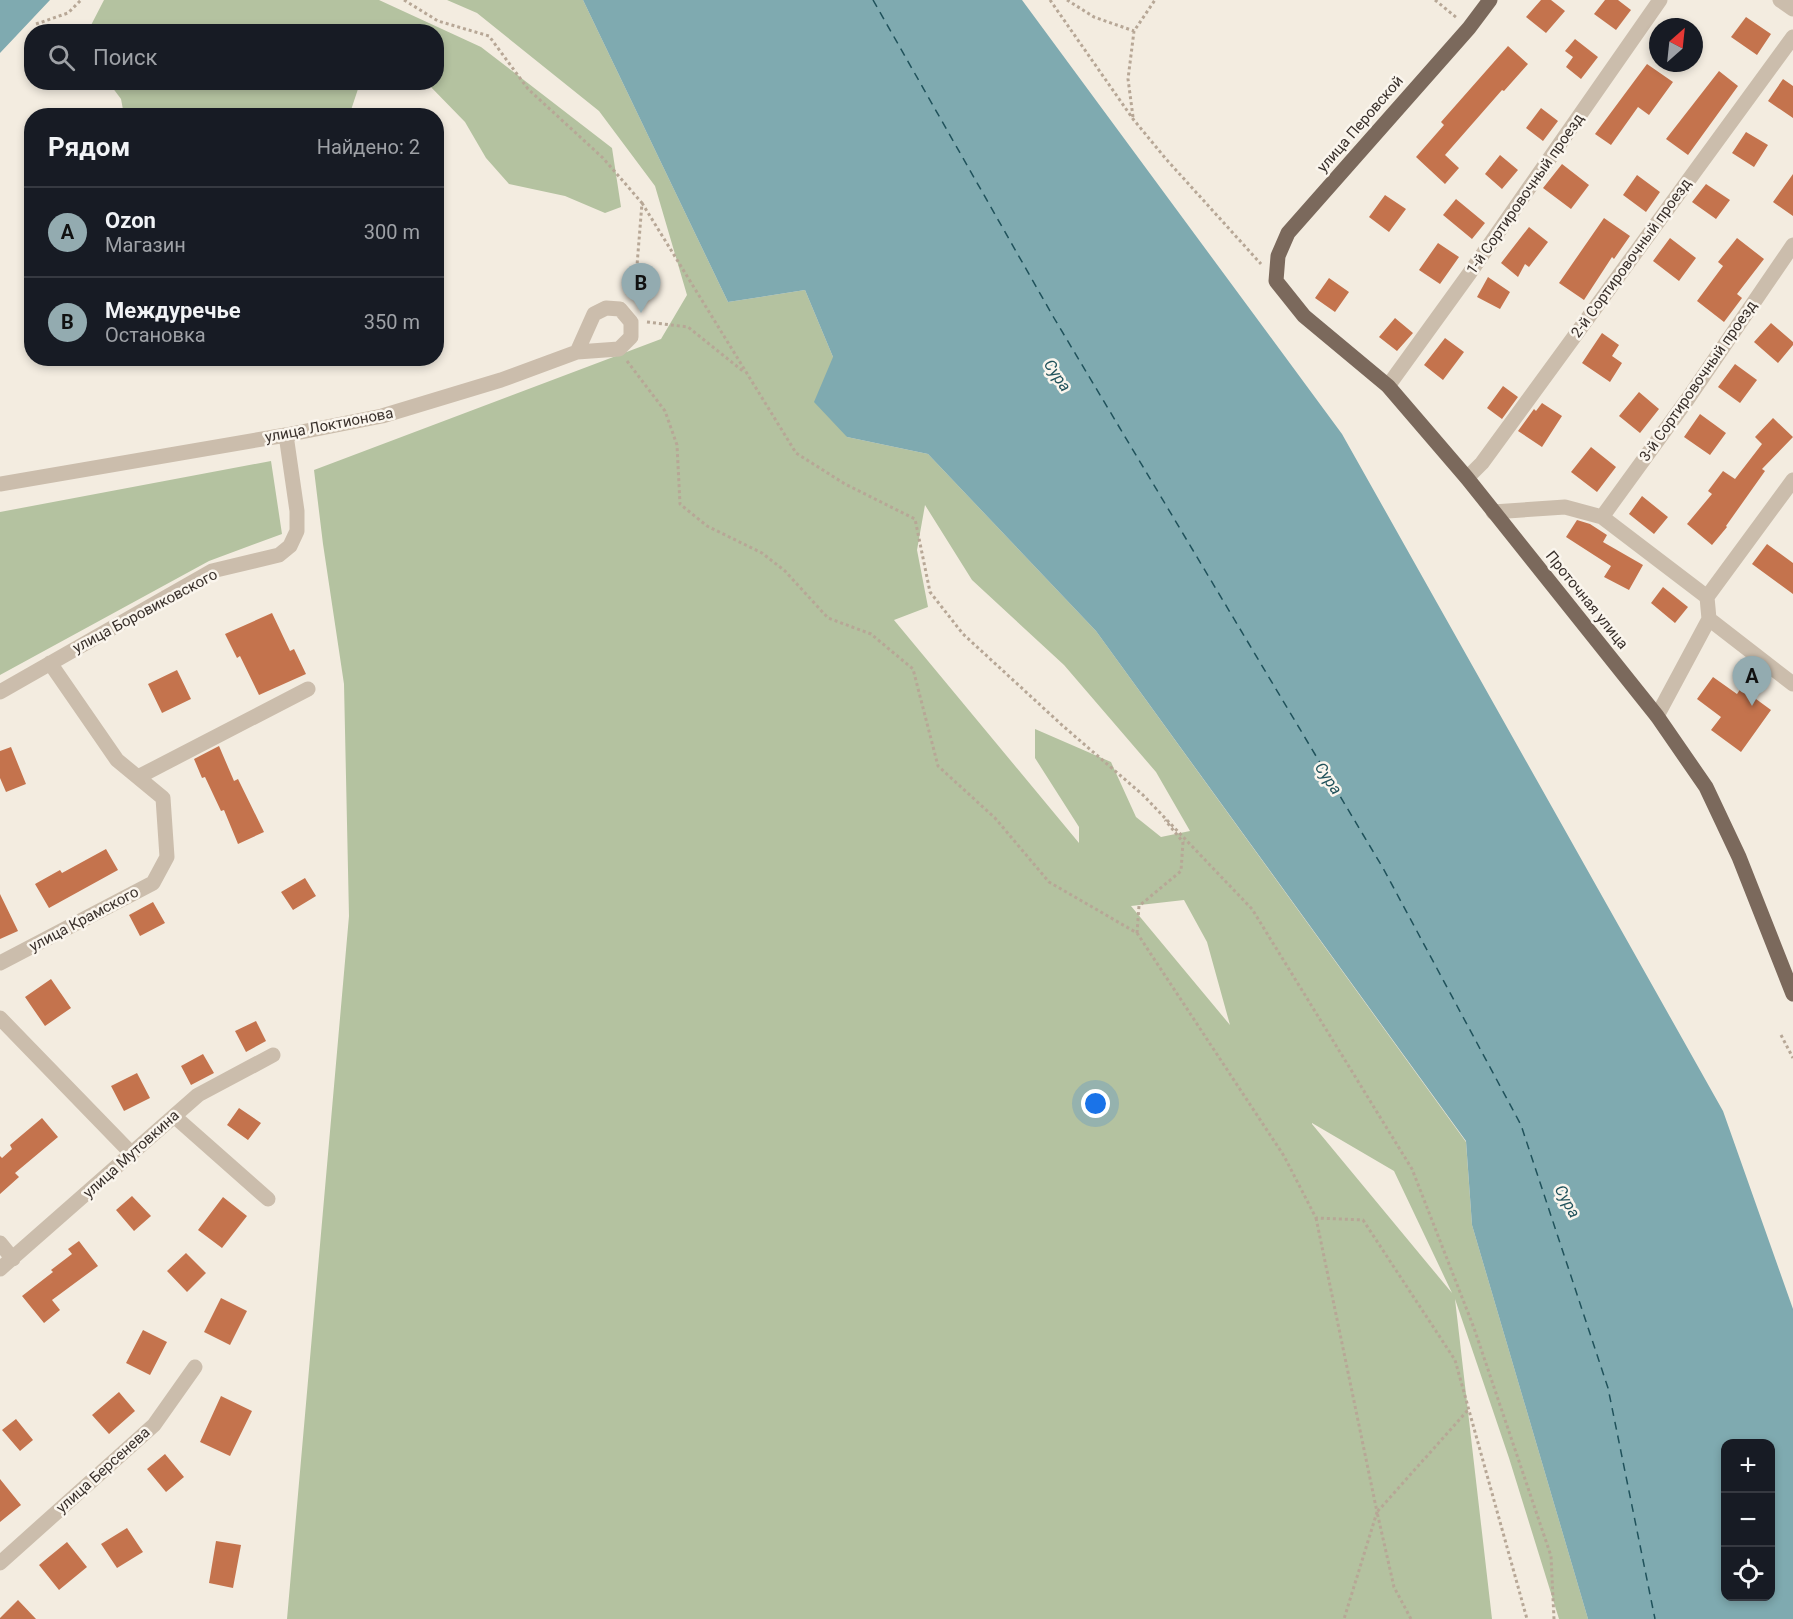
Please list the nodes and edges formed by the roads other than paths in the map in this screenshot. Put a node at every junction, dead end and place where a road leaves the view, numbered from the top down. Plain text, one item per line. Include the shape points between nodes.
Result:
1 (1490, 0) edge
2 (1660, 0) edge
3 (1780, 0) edge
4 (1793, 9) edge
5 (1793, 37) edge
6 (1793, 245) edge
7 (1276, 281) joint
8 (577, 352) junction
9 (1388, 386) junction
10 (286, 435) junction
11 (1467, 478) junction
12 (1793, 480) edge
13 (0, 484) edge
14 (1493, 512) junction
15 (1602, 517) junction
16 (1707, 597) junction
17 (1709, 619) junction
18 (50, 663) junction
19 (1793, 684) edge
20 (308, 689) dead end
21 (0, 692) edge
22 (1657, 716) junction
23 (138, 777) junction
24 (0, 963) edge
25 (1793, 994) edge
26 (0, 1018) edge
27 (273, 1055) dead end
28 (174, 1116) junction
29 (132, 1154) junction
30 (268, 1198) dead end
31 (0, 1243) edge
32 (13, 1259) junction
33 (0, 1269) edge
34 (195, 1367) dead end
35 (0, 1563) edge

1 - 7 main road, улица Перовской via 1288,233 1278,256
2 - 9 street, 1-й Сортировочный проезд
3 - 4 street
5 - 11 street, 2-й Сортировочный проезд via 1482,463
6 - 15 street, 3-й Сортировочный проезд
7 - 9 main road, Проточная улица via 1304,316
8 - 8 street, улица Локтионова via 594,314 606,308 620,309 631,323 631,337 619,349
8 - 10 street, улица Локтионова via 382,416
9 - 11 main road, Проточная улица
10 - 13 street, улица Локтионова
10 - 18 street, улица Боровиковского via 297,511 297,531 290,546 279,555 212,572
11 - 14 main road, Проточная улица
12 - 16 street
14 - 15 street via 1566,507
14 - 22 main road, Проточная улица
15 - 16 street
16 - 17 street
17 - 19 street
17 - 22 street
18 - 21 street, улица Боровиковского
18 - 23 street via 117,760
20 - 23 street
22 - 25 main road, Проточная улица via 1706,787 1739,857
23 - 24 street, улица Крамского via 163,798 167,857 153,883
26 - 29 street
27 - 28 street, улица Мутовкина via 198,1095
28 - 29 street, улица Мутовкина
28 - 30 street
29 - 32 street, улица Мутовкина
31 - 32 street
32 - 33 street, улица Мутовкина
34 - 35 street, улица Берсенева via 154,1425

